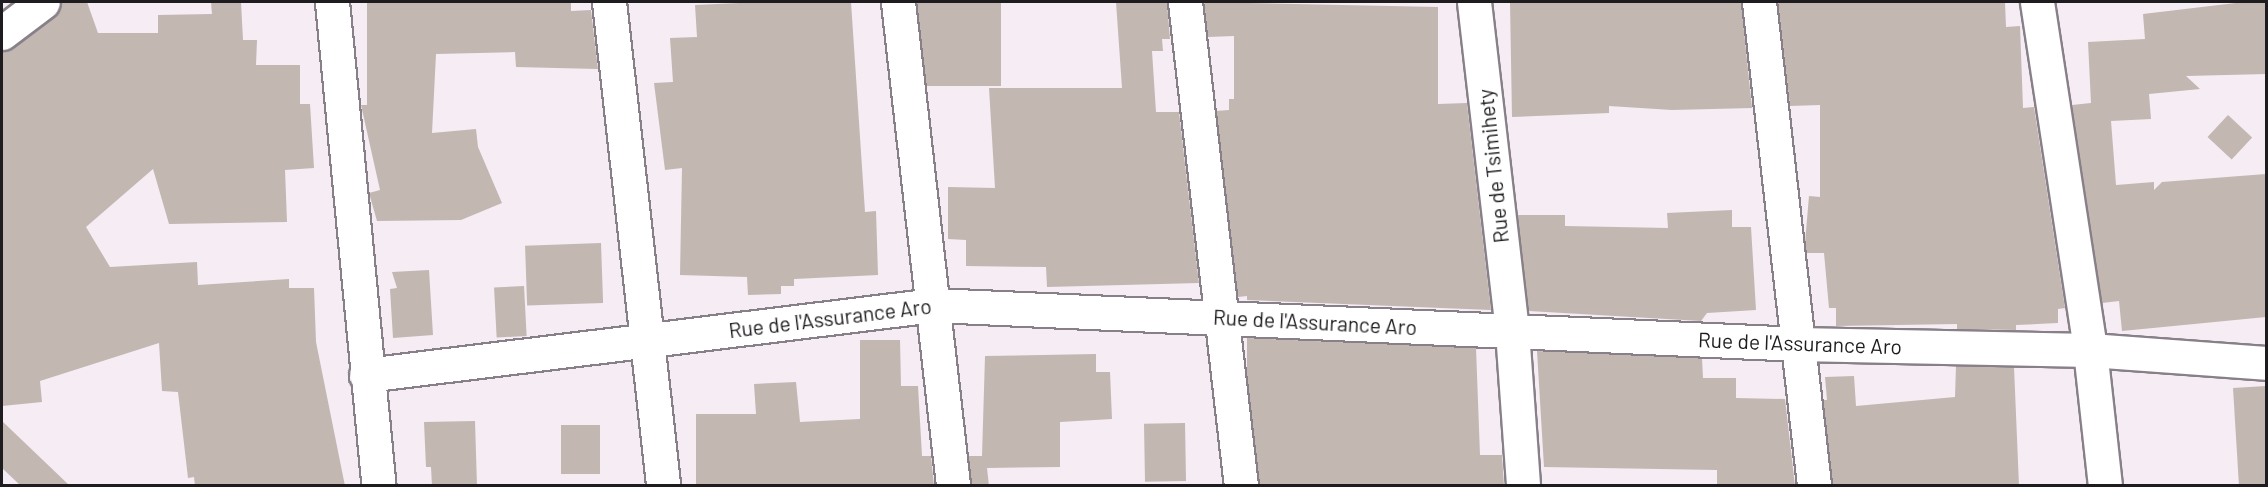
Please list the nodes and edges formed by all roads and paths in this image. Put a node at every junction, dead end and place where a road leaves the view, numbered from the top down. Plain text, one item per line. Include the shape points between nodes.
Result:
1 (43, 2) edge
2 (332, 2) edge
3 (609, 2) edge
4 (898, 2) edge
5 (1185, 2) edge
6 (1474, 2) edge
7 (1759, 2) edge
8 (2037, 2) edge
9 (2, 33) edge
10 (934, 305) junction
11 (1220, 317) junction
12 (1512, 331) junction
13 (646, 339) junction
14 (1798, 344) junction
15 (2090, 350) junction
16 (2266, 363) edge
17 (366, 375) junction
18 (379, 486) edge
19 (663, 486) edge
20 (953, 486) edge
21 (1241, 486) edge
22 (1523, 486) edge
23 (1814, 486) edge
24 (2105, 486) edge

1 - 9 street
2 - 17 street
3 - 13 street
4 - 10 street
5 - 11 street
6 - 12 street, Rue de Tsimihety
7 - 14 street
8 - 15 street
10 - 11 street, Rue de l'Assurance Aro
10 - 13 street, Rue de l'Assurance Aro
10 - 20 street
11 - 12 street, Rue de l'Assurance Aro
11 - 21 street
12 - 14 street, Rue de l'Assurance Aro
12 - 22 street, Rue de Tsimihety
13 - 17 street, Rue de l'Assurance Aro
13 - 19 street
14 - 15 street, Rue de l'Assurance Aro
14 - 23 street
15 - 16 street, Rue de l'Assurance Aro
15 - 24 street
17 - 18 street

